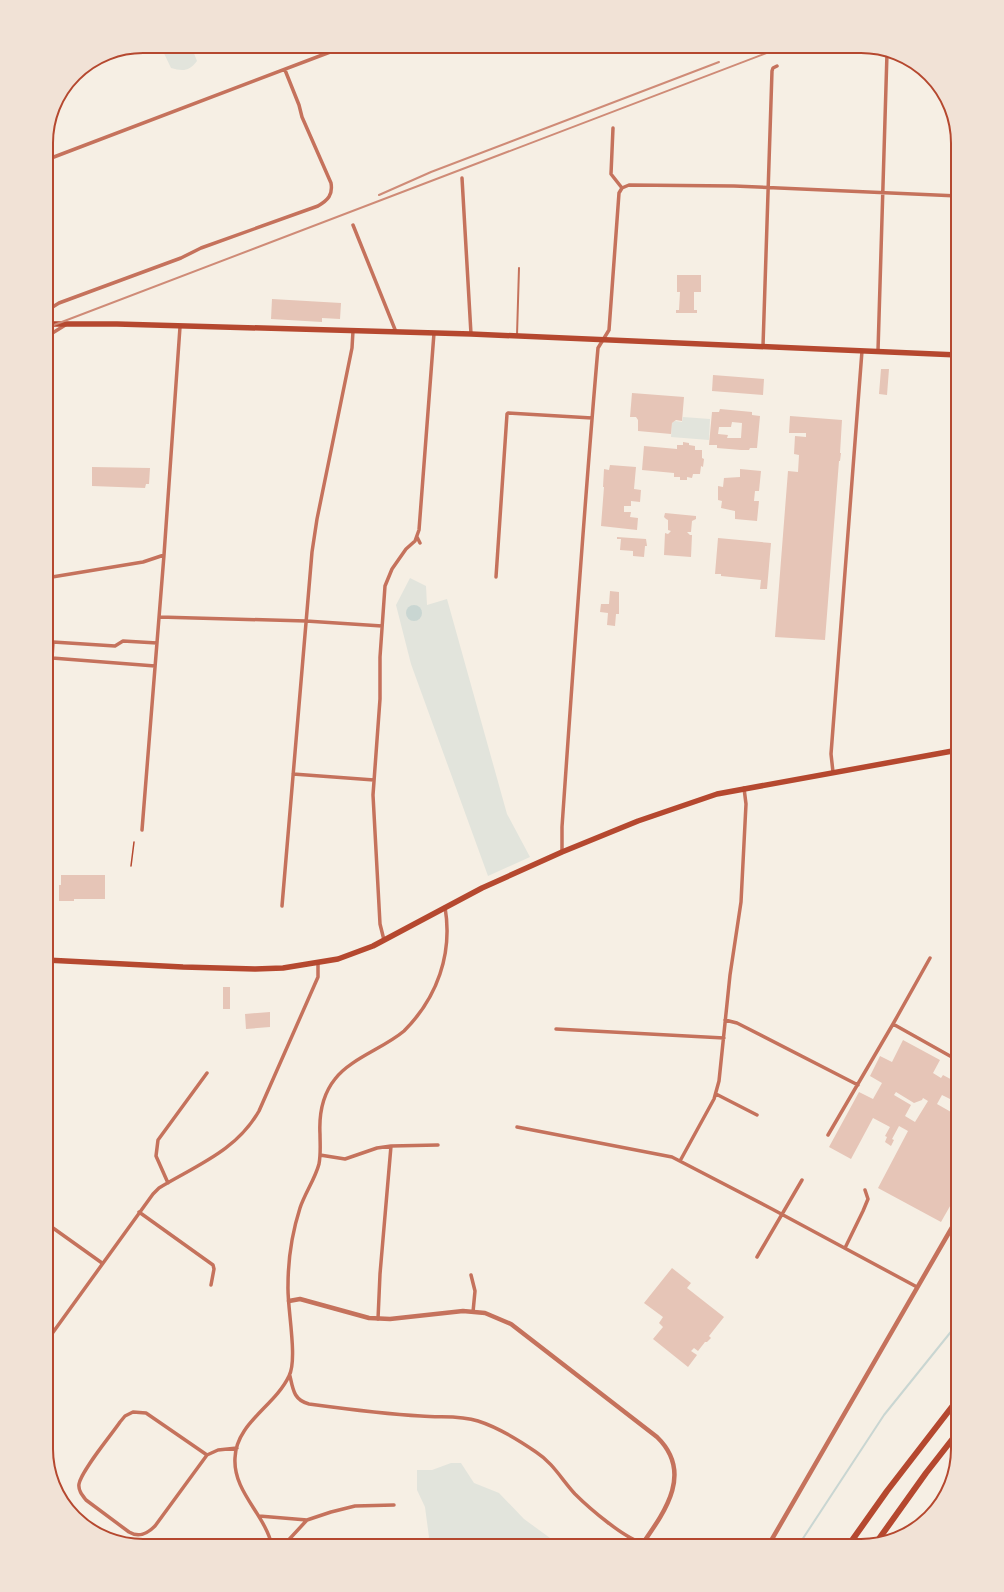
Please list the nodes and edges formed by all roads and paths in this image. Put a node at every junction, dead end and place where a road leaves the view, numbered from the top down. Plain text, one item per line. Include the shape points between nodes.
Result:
1 (329, 53) edge
2 (887, 57) edge
3 (777, 66) dead end
4 (285, 70) junction
5 (613, 128) dead end
6 (53, 157) edge
7 (462, 178) dead end
8 (622, 188) junction
9 (767, 188) junction
10 (883, 193) junction
11 (951, 196) edge
12 (353, 225) dead end
13 (519, 268) dead end
14 (53, 307) edge
15 (53, 324) edge
16 (68, 324) junction
17 (180, 327) junction
18 (353, 331) junction
19 (396, 332) junction
20 (53, 333) edge
21 (434, 333) junction
22 (471, 334) junction
23 (516, 337) junction
24 (604, 339) junction
25 (763, 346) junction
26 (862, 351) junction
27 (878, 351) junction
28 (951, 355) edge
29 (592, 418) junction
30 (417, 537) junction
31 (420, 543) dead end
32 (164, 555) junction
33 (53, 577) edge
34 (496, 577) dead end
35 (159, 617) junction
36 (306, 621) junction
37 (382, 626) junction
38 (53, 642) edge
39 (157, 643) junction
40 (53, 658) edge
41 (155, 666) junction
42 (951, 751) edge
43 (833, 772) junction
44 (293, 774) junction
45 (374, 780) junction
46 (744, 788) junction
47 (142, 830) dead end
48 (134, 842) dead end
49 (562, 852) junction
50 (131, 866) dead end
51 (282, 906) dead end
52 (445, 907) junction
53 (384, 940) junction
54 (930, 958) dead end
55 (53, 960) edge
56 (318, 963) junction
57 (726, 1020) junction
58 (894, 1024) junction
59 (556, 1029) dead end
60 (724, 1038) junction
61 (951, 1056) edge
62 (207, 1073) dead end
63 (858, 1085) junction
64 (716, 1094) junction
65 (757, 1115) dead end
66 (517, 1127) dead end
67 (828, 1135) dead end
68 (438, 1145) dead end
69 (391, 1146) junction
70 (320, 1154) junction
71 (680, 1161) junction
72 (802, 1180) dead end
73 (168, 1183) junction
74 (865, 1190) dead end
75 (139, 1212) junction
76 (782, 1215) junction
77 (53, 1228) edge
78 (951, 1229) edge
79 (845, 1248) junction
80 (757, 1257) dead end
81 (102, 1263) junction
82 (471, 1275) dead end
83 (211, 1285) dead end
84 (917, 1287) junction
85 (289, 1301) junction
86 (473, 1312) junction
87 (378, 1319) junction
88 (53, 1332) edge
89 (290, 1376) junction
90 (951, 1408) edge
91 (951, 1441) edge
92 (237, 1448) junction
93 (207, 1455) junction
94 (394, 1505) dead end
95 (259, 1516) junction
96 (307, 1520) junction
97 (881, 1537) edge
98 (270, 1539) edge
99 (289, 1539) edge
100 (633, 1539) edge
101 (646, 1539) edge
102 (772, 1539) edge
103 (853, 1539) edge

1 - 4 street
2 - 10 street
3 - 9 street via 772,71
4 - 6 street
4 - 14 street via 302,117 329,175 332,187 325,202
5 - 8 street via 611,174
7 - 22 street
8 - 9 street via 629,185
8 - 24 street via 618,197 609,330
9 - 10 street
9 - 25 street
10 - 11 street
10 - 27 street
12 - 19 street
13 - 23 lane
15 - 16 main road
16 - 17 main road
16 - 20 street
17 - 18 main road
17 - 32 street
18 - 19 main road
18 - 36 street via 317,519
19 - 21 main road
21 - 22 main road
21 - 30 street
22 - 23 main road
23 - 24 main road
24 - 25 main road
24 - 29 street via 598,348
25 - 26 main road
26 - 27 main road
26 - 43 street via 830,754
27 - 28 main road
29 - 34 street via 507,414
29 - 49 street via 565,773
30 - 31 street
30 - 37 street via 386,580
32 - 33 street via 143,562
32 - 35 street
35 - 36 street
35 - 39 street
36 - 37 street
36 - 44 street
37 - 45 street
38 - 39 street via 116,646 123,641
39 - 41 street
40 - 41 street
41 - 47 street
42 - 43 main road
43 - 46 main road
44 - 45 street
44 - 51 street
45 - 53 street via 380,924
46 - 49 main road via 717,794 638,821
46 - 57 street via 746,804 741,902
48 - 50 path
49 - 52 main road
52 - 53 main road
52 - 70 street via 448,925 443,965 431,997 404,1032 344,1069 334,1080 322,1108
53 - 56 main road via 359,952
54 - 58 street
55 - 56 main road via 255,969
56 - 73 street via 318,977 252,1122 226,1149
57 - 60 street
57 - 63 street via 737,1023
58 - 61 street
58 - 63 street
59 - 60 street
60 - 64 street via 720,1081
62 - 73 street via 158,1140 156,1156
63 - 67 street
64 - 65 street
64 - 71 street
66 - 71 street
68 - 69 street
69 - 70 street via 345,1159
69 - 87 street
70 - 85 street via 294,1230 288,1280
71 - 76 street
72 - 76 street
73 - 75 street via 153,1194
74 - 79 street via 868,1199 864,1211
75 - 81 street
75 - 83 street via 213,1265
76 - 79 street
76 - 80 street
77 - 81 street
78 - 84 street
79 - 84 street
81 - 88 street
82 - 86 street via 475,1286
84 - 102 street
85 - 87 street via 300,1299
85 - 89 street via 292,1360
86 - 87 street
86 - 101 street via 506,1320 651,1432 664,1445 673,1465 672,1493
89 - 92 street via 244,1432
89 - 100 street via 296,1396 309,1404 413,1416 466,1418 488,1425 538,1453 587,1505
90 - 103 highway via 895,1479
91 - 97 highway
92 - 93 street via 218,1450
92 - 95 street via 234,1457 237,1478
93 - 93 street via 146,1413 133,1412 120,1422 82,1475 79,1488 86,1500 129,1532 141,1535 155,1526
94 - 96 street via 355,1506
95 - 96 street
95 - 98 street
96 - 99 street

